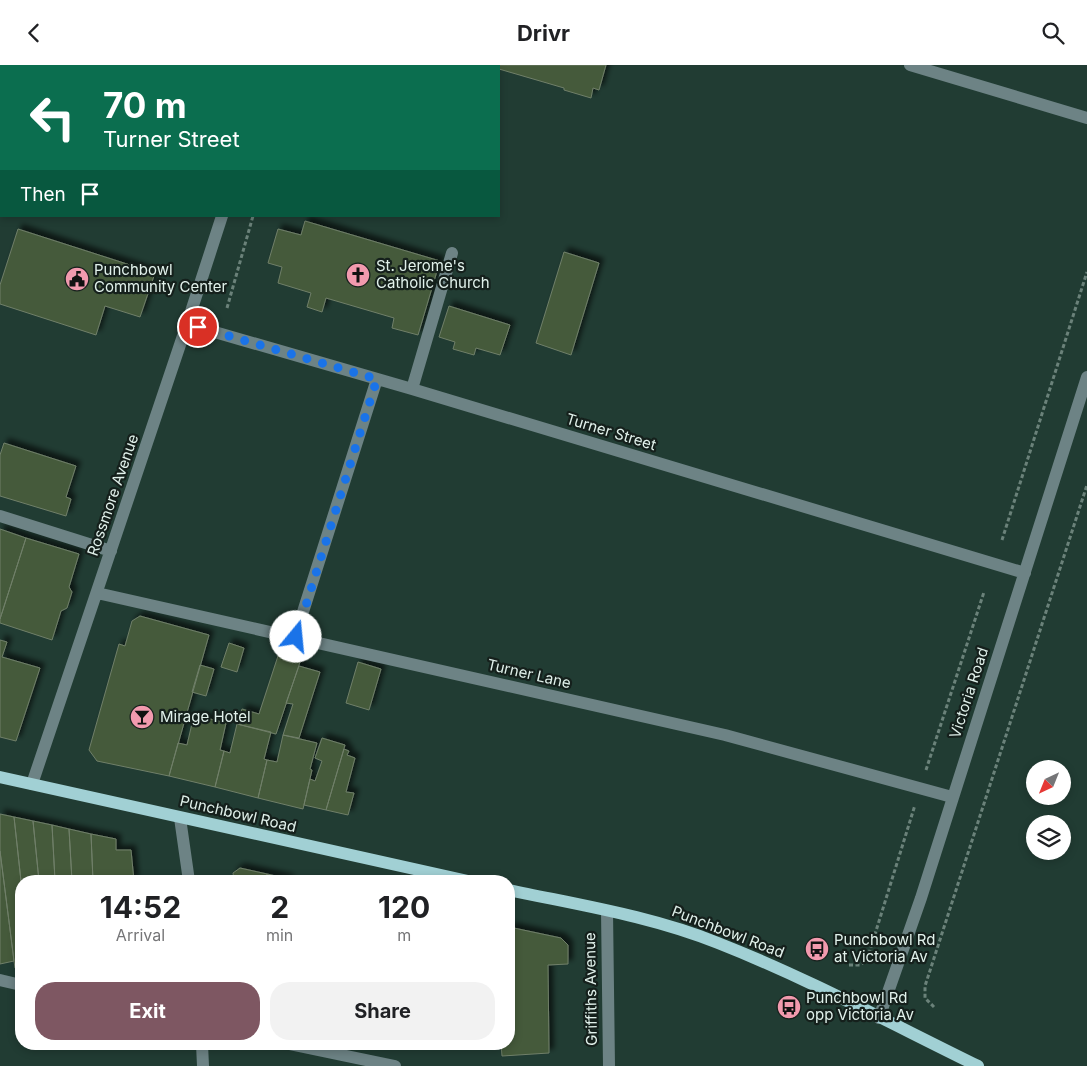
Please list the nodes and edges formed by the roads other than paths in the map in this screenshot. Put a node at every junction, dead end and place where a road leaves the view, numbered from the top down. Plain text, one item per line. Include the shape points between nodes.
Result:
1 (910, 65) edge
2 (1087, 118) edge
3 (222, 217) edge
4 (452, 253) dead end
5 (187, 324) junction
6 (1087, 377) edge
7 (377, 379) junction
8 (412, 389) junction
9 (0, 516) edge
10 (111, 551) junction
11 (1025, 573) junction
12 (97, 593) junction
13 (296, 637) junction
14 (0, 777) edge
15 (32, 784) junction
16 (952, 797) junction
17 (180, 818) junction
18 (188, 875) edge
19 (441, 875) edge
20 (515, 891) edge
21 (607, 911) junction
22 (0, 980) edge
23 (15, 984) edge
24 (879, 1018) junction
25 (202, 1050) edge
26 (319, 1050) edge
27 (203, 1066) edge
28 (395, 1066) edge
29 (610, 1066) edge
30 (978, 1066) edge

1 - 2 street
3 - 5 street, Rossmore Avenue
4 - 8 street
5 - 7 street, Turner Street
5 - 10 street, Rossmore Avenue
6 - 11 street, Victoria Road
7 - 8 street, Turner Street
7 - 13 street
8 - 11 street, Turner Street
9 - 10 street
10 - 12 street, Rossmore Avenue
11 - 16 street, Victoria Road
12 - 13 street, Turner Lane
12 - 15 street, Rossmore Avenue
13 - 16 street, Turner Lane via 725,735
14 - 15 main road, Punchbowl Road
15 - 17 main road, Punchbowl Road
16 - 24 street, Victoria Road via 916,915
17 - 18 street
17 - 19 main road, Punchbowl Road
20 - 21 main road, Punchbowl Road
21 - 24 main road, Punchbowl Road via 659,923 716,942 795,975
21 - 29 street, Griffiths Avenue
22 - 23 street
24 - 30 main road, Punchbowl Road
25 - 27 street
26 - 28 street

